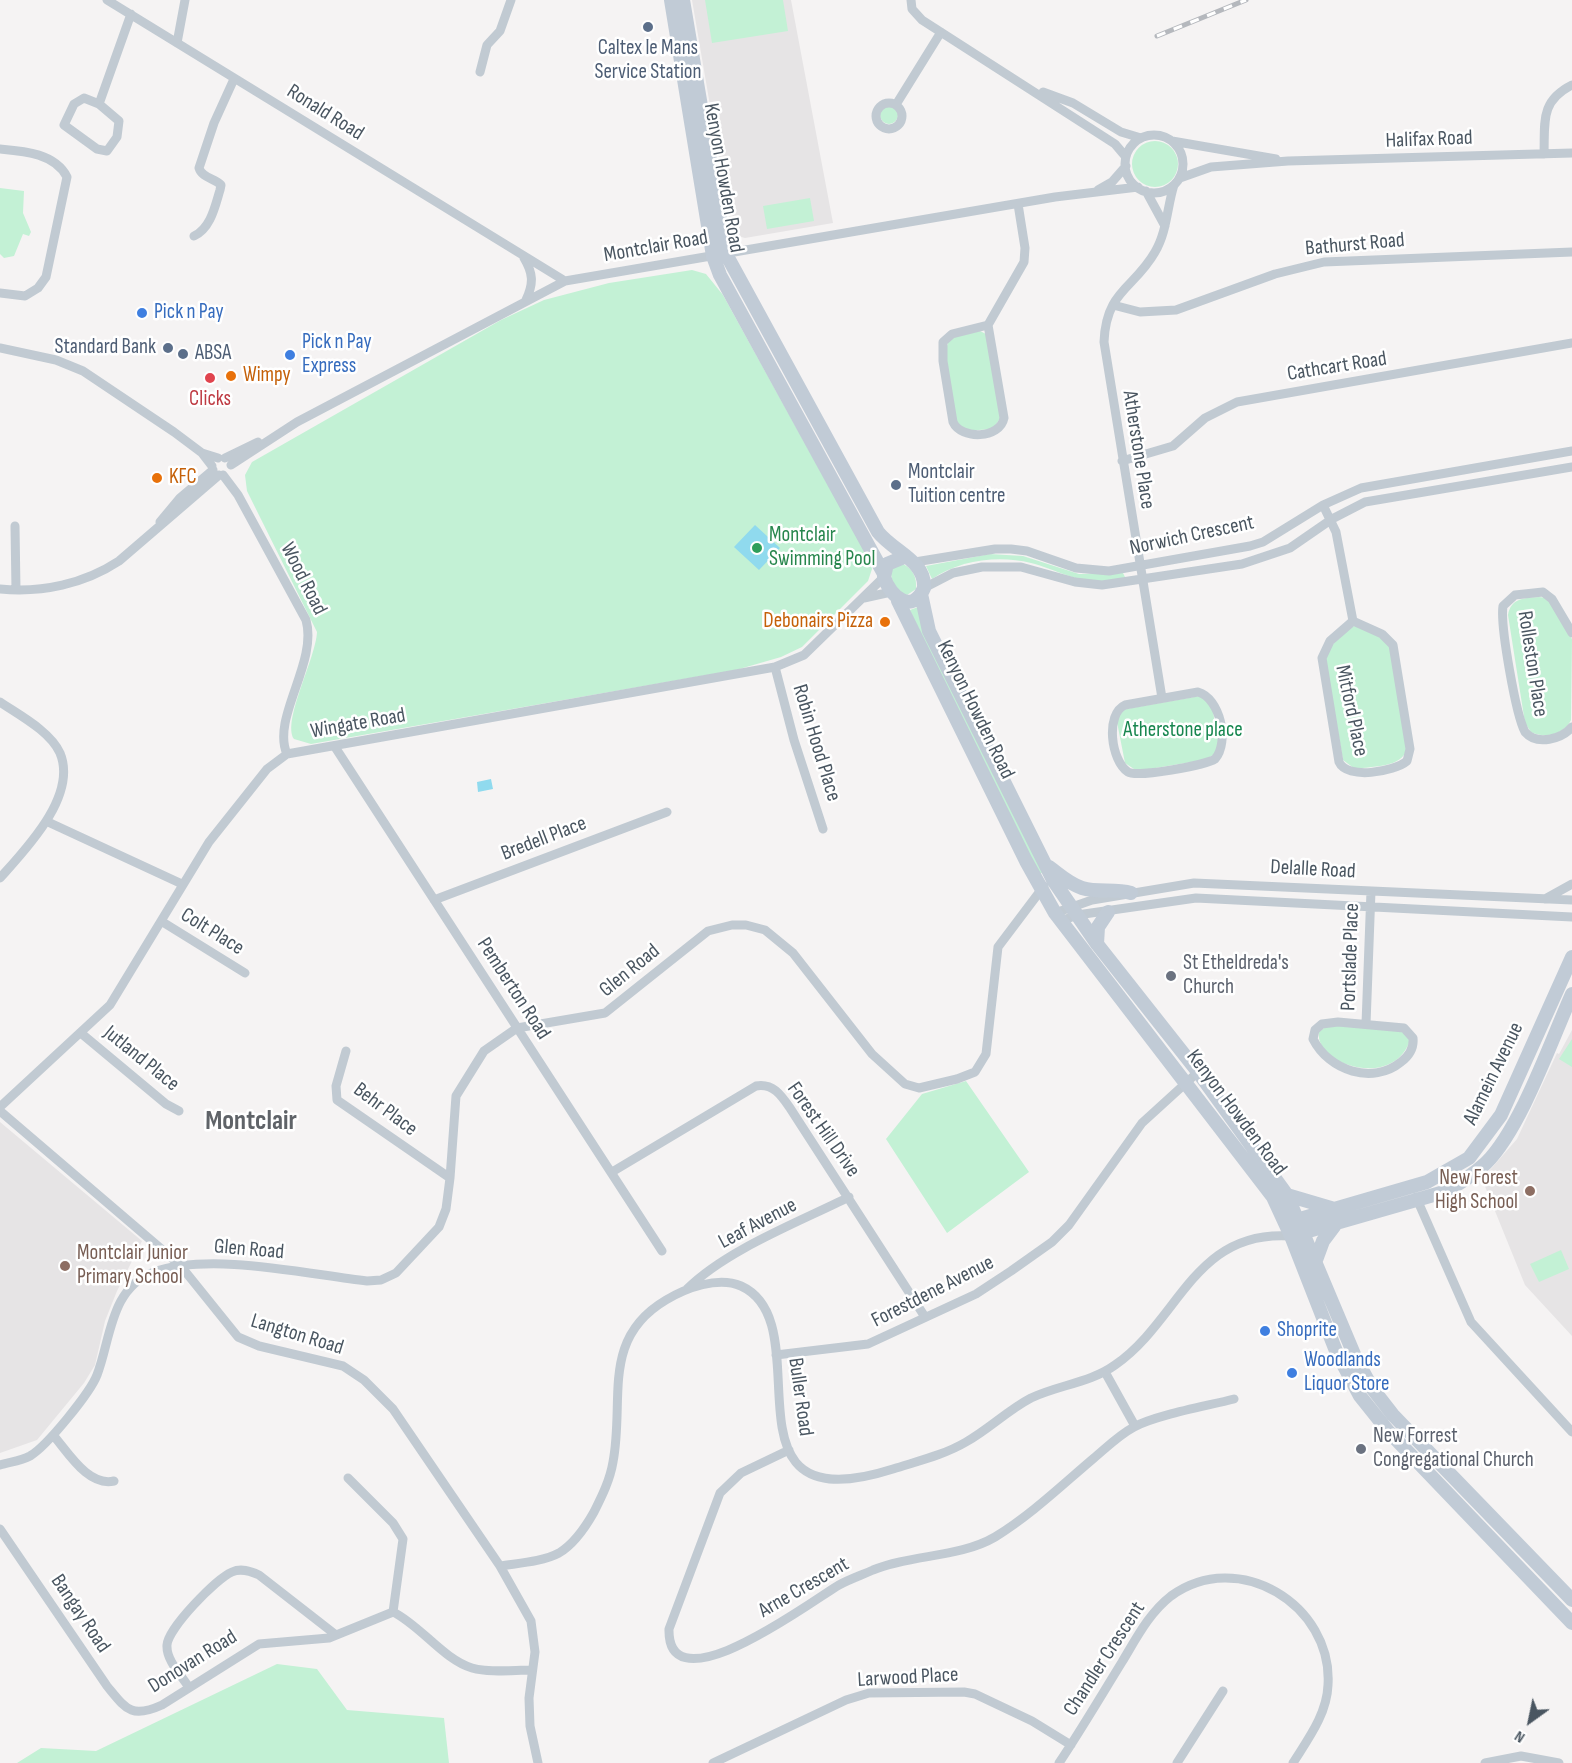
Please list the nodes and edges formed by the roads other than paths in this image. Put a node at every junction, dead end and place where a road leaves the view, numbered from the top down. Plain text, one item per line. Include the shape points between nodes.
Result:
1 (107, 0) edge
2 (186, 0) edge
3 (512, 0) edge
4 (671, 0) edge
5 (683, 0) edge
6 (911, 0) edge
7 (131, 15) junction
8 (941, 32) junction
9 (177, 43) junction
10 (480, 72) dead end
11 (234, 78) junction
12 (690, 81) junction
13 (1572, 85) edge
14 (1032, 89) junction
15 (897, 103) dead end
16 (99, 104) junction
17 (1141, 138) junction
18 (1172, 141) junction
19 (0, 149) edge
20 (1572, 153) edge
21 (1544, 154) junction
22 (1126, 161) junction
23 (1288, 161) junction
24 (1177, 181) junction
25 (1142, 189) junction
26 (1096, 191) junction
27 (1018, 204) junction
28 (1165, 226) junction
29 (194, 236) dead end
30 (1572, 252) edge
31 (720, 255) junction
32 (523, 257) junction
33 (565, 281) junction
34 (0, 293) edge
35 (526, 300) junction
36 (1113, 305) junction
37 (988, 324) junction
38 (1572, 343) edge
39 (0, 348) edge
40 (823, 435) junction
41 (811, 443) junction
42 (1572, 451) edge
43 (1122, 461) junction
44 (1525, 461) junction
45 (222, 467) junction
46 (1572, 467) edge
47 (1528, 475) junction
48 (1426, 477) junction
49 (1429, 491) junction
50 (1323, 505) junction
51 (1332, 519) junction
52 (871, 520) junction
53 (15, 526) dead end
54 (858, 528) junction
55 (909, 559) junction
56 (1138, 566) junction
57 (884, 576) junction
58 (1141, 580) junction
59 (0, 589) edge
60 (16, 590) junction
61 (923, 591) junction
62 (895, 596) junction
63 (862, 599) junction
64 (1353, 621) junction
65 (1572, 633) edge
66 (775, 667) junction
67 (1162, 698) junction
68 (0, 702) edge
69 (1572, 726) edge
70 (335, 747) junction
71 (287, 754) junction
72 (667, 812) dead end
73 (48, 822) junction
74 (823, 829) dead end
75 (0, 878) edge
76 (1058, 879) junction
77 (182, 884) junction
78 (1572, 884) edge
79 (1040, 889) junction
80 (1371, 891) junction
81 (1131, 893) junction
82 (434, 900) junction
83 (1543, 900) junction
84 (1572, 900) edge
85 (1371, 906) junction
86 (1074, 911) junction
87 (1108, 912) junction
88 (1058, 917) junction
89 (1572, 917) edge
90 (161, 921) junction
91 (1097, 944) junction
92 (1572, 957) edge
93 (245, 973) dead end
94 (1572, 994) edge
95 (1366, 1024) junction
96 (517, 1028) junction
97 (82, 1034) junction
98 (346, 1051) dead end
99 (1198, 1072) junction
100 (1185, 1081) junction
101 (0, 1109) edge
102 (179, 1111) dead end
103 (612, 1172) junction
104 (450, 1178) junction
105 (1411, 1187) junction
106 (1287, 1195) junction
107 (849, 1197) junction
108 (1418, 1202) junction
109 (1335, 1209) junction
110 (1299, 1220) junction
111 (1335, 1225) junction
112 (1288, 1229) junction
113 (1305, 1233) junction
114 (662, 1251) dead end
115 (1316, 1260) junction
116 (180, 1266) junction
117 (687, 1289) junction
118 (925, 1317) junction
119 (776, 1355) junction
120 (1105, 1372) junction
121 (1234, 1399) dead end
122 (1135, 1426) junction
123 (1572, 1432) edge
124 (53, 1435) junction
125 (789, 1449) junction
126 (0, 1465) edge
127 (348, 1479) dead end
128 (114, 1481) dead end
129 (1466, 1491) junction
130 (1455, 1501) junction
131 (0, 1529) edge
132 (500, 1566) junction
133 (1568, 1605) edge
134 (393, 1612) junction
135 (1572, 1623) edge
136 (336, 1635) junction
137 (532, 1670) junction
138 (188, 1686) junction
139 (1223, 1691) dead end
140 (137, 1712) joint
141 (1071, 1745) junction
142 (538, 1763) edge
143 (713, 1763) edge
144 (1059, 1763) edge
145 (1177, 1763) edge
146 (1293, 1763) edge
147 (1485, 1763) edge
148 (1559, 1763) edge

1 - 7 street, Ronald Road
2 - 9 street
3 - 10 street via 500,31 487,45
4 - 12 street, Kenyon Howden Road
5 - 12 street, Kenyon Howden Road
6 - 8 street, Halifax Road via 916,15
7 - 9 street, Ronald Road
7 - 16 street
8 - 14 street, Halifax Road
8 - 15 street
9 - 11 street, Ronald Road
11 - 29 street via 199,168 221,185 220,190 209,222
11 - 32 street, Ronald Road
12 - 31 street, Kenyon Howden Road
13 - 21 street via 1549,104
14 - 17 street, Halifax Road via 1073,103 1121,132
14 - 22 street, Halifax Road via 1115,144
16 - 16 street via 116,116 120,125 114,145 107,151 97,149 64,125 77,100 84,98
17 - 18 street, Halifax Road via 1156,135
17 - 22 street via 1134,143
18 - 23 street, Halifax Road
18 - 24 street via 1183,162
19 - 34 street via 36,153 63,170 67,181 44,281 25,296
20 - 21 street, Halifax Road
21 - 23 street, Halifax Road
22 - 25 street, Halifax Road via 1127,174
22 - 26 street, Montclair Road via 1112,182
23 - 24 street, Halifax Road via 1211,167
24 - 25 street, Halifax Road via 1161,192
24 - 28 street, Atherstone Place
25 - 26 street, Montclair Road
25 - 28 street
26 - 27 street, Montclair Road
27 - 31 street, Montclair Road
27 - 37 street via 1024,262
28 - 36 street, Atherstone Place via 1154,253
30 - 36 street, Bathurst Road via 1324,262 1275,274 1176,310 1140,312
31 - 33 street, Montclair Road
31 - 40 street, Kenyon Howden Road
31 - 41 street, Kenyon Howden Road via 720,275
32 - 33 street, Ronald Road
32 - 35 street via 532,272
33 - 35 street, Montclair Road
35 - 45 street, Montclair Road
36 - 43 street, Atherstone Place via 1104,342
37 - 37 street via 1003,424 994,431 967,434 953,422 942,347 952,334
38 - 43 street, Cathcart Road via 1237,402 1205,418 1173,446
39 - 45 street, Wood Road via 56,360 83,371
40 - 41 street
40 - 52 street, Kenyon Howden Road
41 - 54 street, Kenyon Howden Road
42 - 44 street, Norwich Crescent
43 - 56 street, Atherstone Place
44 - 47 street
44 - 48 street, Norwich Crescent
45 - 60 street, Montclair Road via 175,514 105,571 60,585
45 - 71 street, Wood Road via 309,632 283,739
46 - 47 street, Norwich Crescent
47 - 49 street, Norwich Crescent
48 - 49 street
48 - 50 street, Norwich Crescent via 1351,491
49 - 51 street, Norwich Crescent via 1365,502
50 - 51 street
50 - 56 street, Norwich Crescent via 1263,542
51 - 58 street, Norwich Crescent via 1290,548 1258,561
51 - 64 street
52 - 54 street
52 - 55 street, Kenyon Howden Road via 884,540
53 - 60 street
54 - 57 street, Kenyon Howden Road
55 - 56 street, Norwich Crescent via 1003,549 1027,551 1096,571
55 - 57 street via 891,560
55 - 61 street via 924,579
56 - 58 street, Atherstone Place
57 - 62 street
57 - 63 street, Wingate Road
58 - 61 street, Norwich Crescent via 1088,585 1037,570 1000,566 962,570
58 - 67 street, Atherstone Place
59 - 60 street, Montclair Road
61 - 62 street via 909,602
61 - 76 street, Kenyon Howden Road via 929,631 1043,861
62 - 63 street
62 - 79 street, Kenyon Howden Road
63 - 66 street, Wingate Road via 804,655
64 - 64 street, Mitford Place via 1382,634 1393,645 1410,749 1407,761 1399,766 1354,773 1339,762 1322,658 1330,641
65 - 69 street, Rolleston Place via 1552,599 1543,592 1515,595 1503,606 1525,732 1533,739 1545,739 1566,734
66 - 70 street, Wingate Road
66 - 74 street, Robin Hood Place
67 - 67 street via 1198,692 1209,697 1216,710 1220,751 1209,762 1130,774 1119,761 1114,714 1125,705
68 - 73 street via 43,734 59,752 62,779
70 - 71 street, Wingate Road
70 - 82 street, Pemberton Road
71 - 77 street, Wingate Road via 267,769 216,831
72 - 82 street, Bredell Place
73 - 75 street
73 - 77 street
76 - 79 street, Glen Road
76 - 81 street via 1083,889
76 - 86 street, Kenyon Howden Road
77 - 90 street, Wingate Road
78 - 83 street
79 - 88 street, Kenyon Howden Road
79 - 96 street, Glen Road via 996,952 991,1021 983,1060 975,1071 957,1079 919,1088 905,1084 872,1054 793,952 765,930 746,925 708,931 606,1013
80 - 81 street, Delalle Road via 1194,883
80 - 83 street, Delalle Road
80 - 85 street, Portslade Place
81 - 86 street, Delalle Road
82 - 96 street, Pemberton Road
83 - 84 street, Delalle Road
85 - 87 street, Delalle Road via 1196,898
85 - 89 street, Delalle Road
85 - 95 street, Portslade Place
86 - 87 street, Delalle Road
86 - 88 street, Delalle Road
86 - 91 street, Kenyon Howden Road
87 - 91 street via 1098,927
88 - 100 street, Kenyon Howden Road
90 - 93 street, Colt Place
90 - 97 street, Wingate Road via 116,998
91 - 99 street, Kenyon Howden Road
92 - 105 street, Alamein Avenue via 1491,1132 1469,1158 1453,1169
94 - 108 street, Alamein Avenue via 1518,1114 1496,1152 1460,1184
95 - 95 street, Portslade Place via 1407,1031 1414,1043 1405,1059 1385,1071 1358,1073 1335,1063 1313,1039 1315,1030 1328,1022
96 - 103 street, Pemberton Road
96 - 104 street, Glen Road via 484,1051 456,1096
97 - 101 street, Wingate Road
97 - 102 street, Jutland Place
98 - 104 street, Behr Place via 336,1086 337,1100
99 - 100 street, Forestdene Avenue
99 - 106 street, Kenyon Howden Road
100 - 112 street, Kenyon Howden Road via 1264,1183
100 - 118 street, Forestdene Avenue via 1142,1123 1069,1225 1052,1242 976,1294
101 - 116 street, Langton Road
103 - 107 street, Forest Hill Drive via 763,1085 782,1097
103 - 114 street, Pemberton Road
104 - 116 street, Glen Road via 439,1227 390,1277 367,1281 223,1264
105 - 108 street
105 - 109 street, Alamein Avenue
106 - 109 street
106 - 110 street, Kenyon Howden Road
107 - 117 street, Leaf Avenue via 735,1255 700,1276
107 - 118 street, Forest Hill Drive
108 - 111 street, Alamein Avenue
108 - 123 street via 1471,1322
109 - 110 street, Alamein Avenue
110 - 112 street, Alamein Avenue
110 - 113 street, Kenyon Howden Road
111 - 113 street, Alamein Avenue
111 - 115 street
112 - 113 street, Alamein Avenue
112 - 120 street, Buller Road via 1229,1247 1215,1256 1132,1351
112 - 130 street, Kenyon Howden Road via 1354,1388 1377,1419
113 - 115 street, Kenyon Howden Road
115 - 129 street, Kenyon Howden Road via 1372,1388
116 - 124 street, Glen Road via 152,1273 120,1301 92,1385
116 - 132 street, Langton Road via 238,1337 343,1366 375,1390 405,1424
117 - 119 street, Buller Road via 722,1282 746,1289 770,1318
117 - 132 street, Buller Road via 648,1312 626,1340 618,1375 614,1461 583,1530 568,1547 550,1557
118 - 119 street, Forestdene Avenue via 868,1344
119 - 125 street, Buller Road via 779,1410
120 - 122 street
120 - 125 street, Buller Road via 1030,1399 952,1449 867,1477 843,1481 820,1476 800,1465
121 - 122 street, Arne Crescent
122 - 125 street, Arne Crescent via 1022,1519 993,1538 960,1550 912,1557 858,1576 750,1642 723,1654 698,1658 678,1653 672,1647 669,1629 720,1493 741,1473
124 - 126 street, Glen Road via 32,1455
124 - 128 street via 91,1477 106,1483
127 - 134 street via 393,1523 403,1539
129 - 130 street
129 - 133 street, Kenyon Howden Road
130 - 133 street, Kenyon Howden Road
131 - 140 street, Bangay Road via 107,1686 124,1707
132 - 137 street, Langton Road via 531,1622
133 - 135 street, Kenyon Howden Road
134 - 136 street, Donovan Road
134 - 137 street via 467,1666 480,1670
136 - 138 street, Donovan Road via 259,1644
136 - 138 street via 259,1575 234,1571 210,1590 171,1632 167,1642 168,1655
137 - 142 street, Langton Road via 530,1726
138 - 140 street, Donovan Road via 162,1705
139 - 145 street
141 - 143 street, Larwood Place via 1024,1716 975,1694 869,1693 846,1700
141 - 144 street, Chandler Crescent
141 - 146 street, Chandler Crescent via 1142,1629 1163,1603 1196,1584 1240,1579 1277,1591 1301,1609 1314,1626 1326,1655 1325,1705
147 - 148 street via 1521,1756

